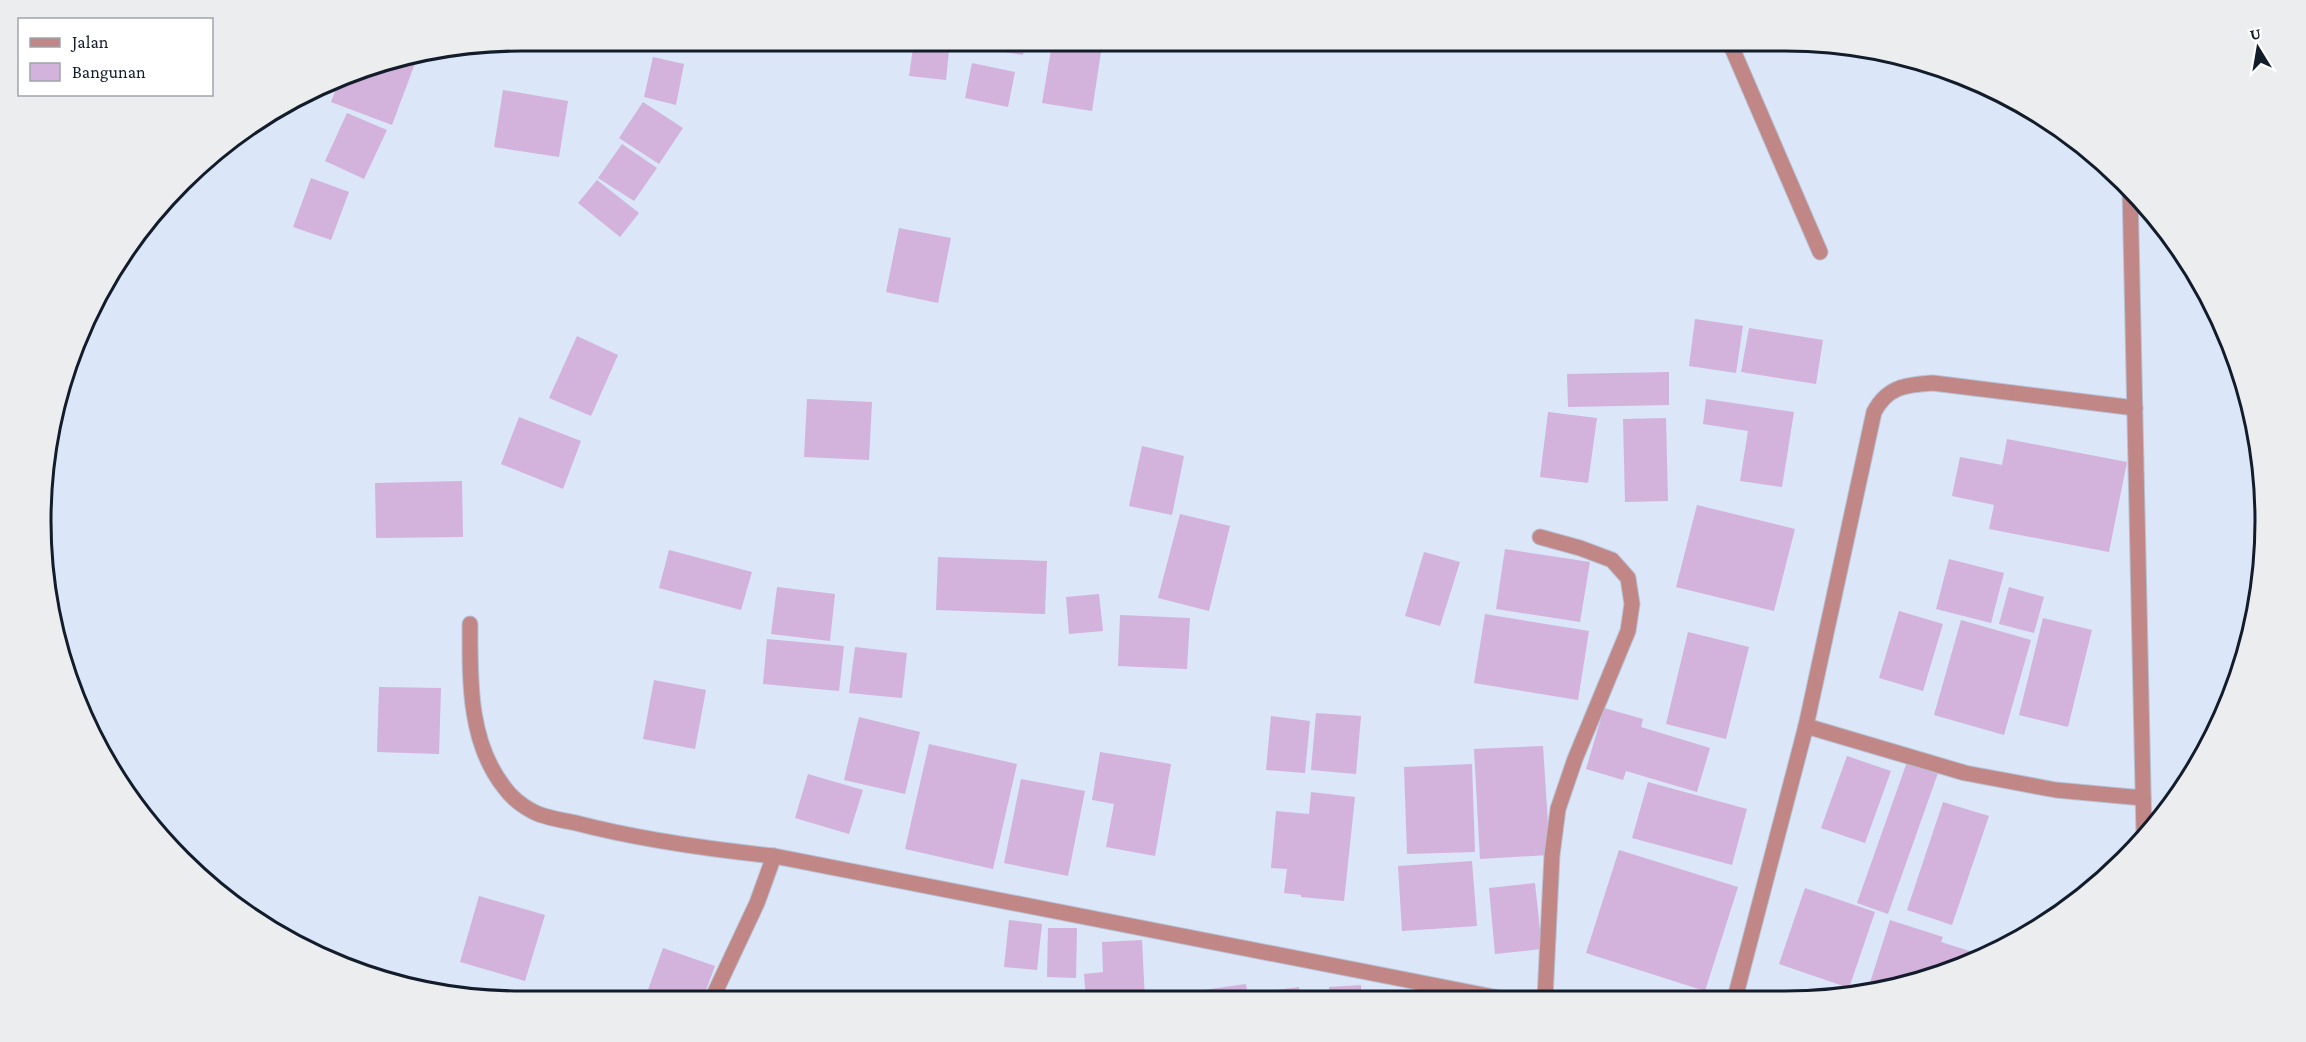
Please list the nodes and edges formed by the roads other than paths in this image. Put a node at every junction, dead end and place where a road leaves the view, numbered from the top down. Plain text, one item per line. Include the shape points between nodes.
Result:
1 (1734, 51) edge
2 (2130, 203) edge
3 (1820, 252) dead end
4 (2135, 408) junction
5 (1539, 537) dead end
6 (470, 624) dead end
7 (1806, 726) junction
8 (2143, 798) junction
9 (2144, 824) edge
10 (774, 856) junction
11 (716, 991) edge
12 (1463, 991) edge
13 (1545, 991) edge
14 (1737, 991) edge

1 - 3 street
2 - 4 street
4 - 7 street via 1933,383 1913,384 1882,398 1874,412
4 - 8 street
5 - 13 street via 1612,560 1628,579 1632,604 1628,632 1558,809
6 - 10 street via 470,692 475,724 489,760 515,800 534,812 610,832 688,847
7 - 8 street via 1965,773 2056,790
7 - 14 street
8 - 9 street
10 - 11 street via 757,903
10 - 12 street

